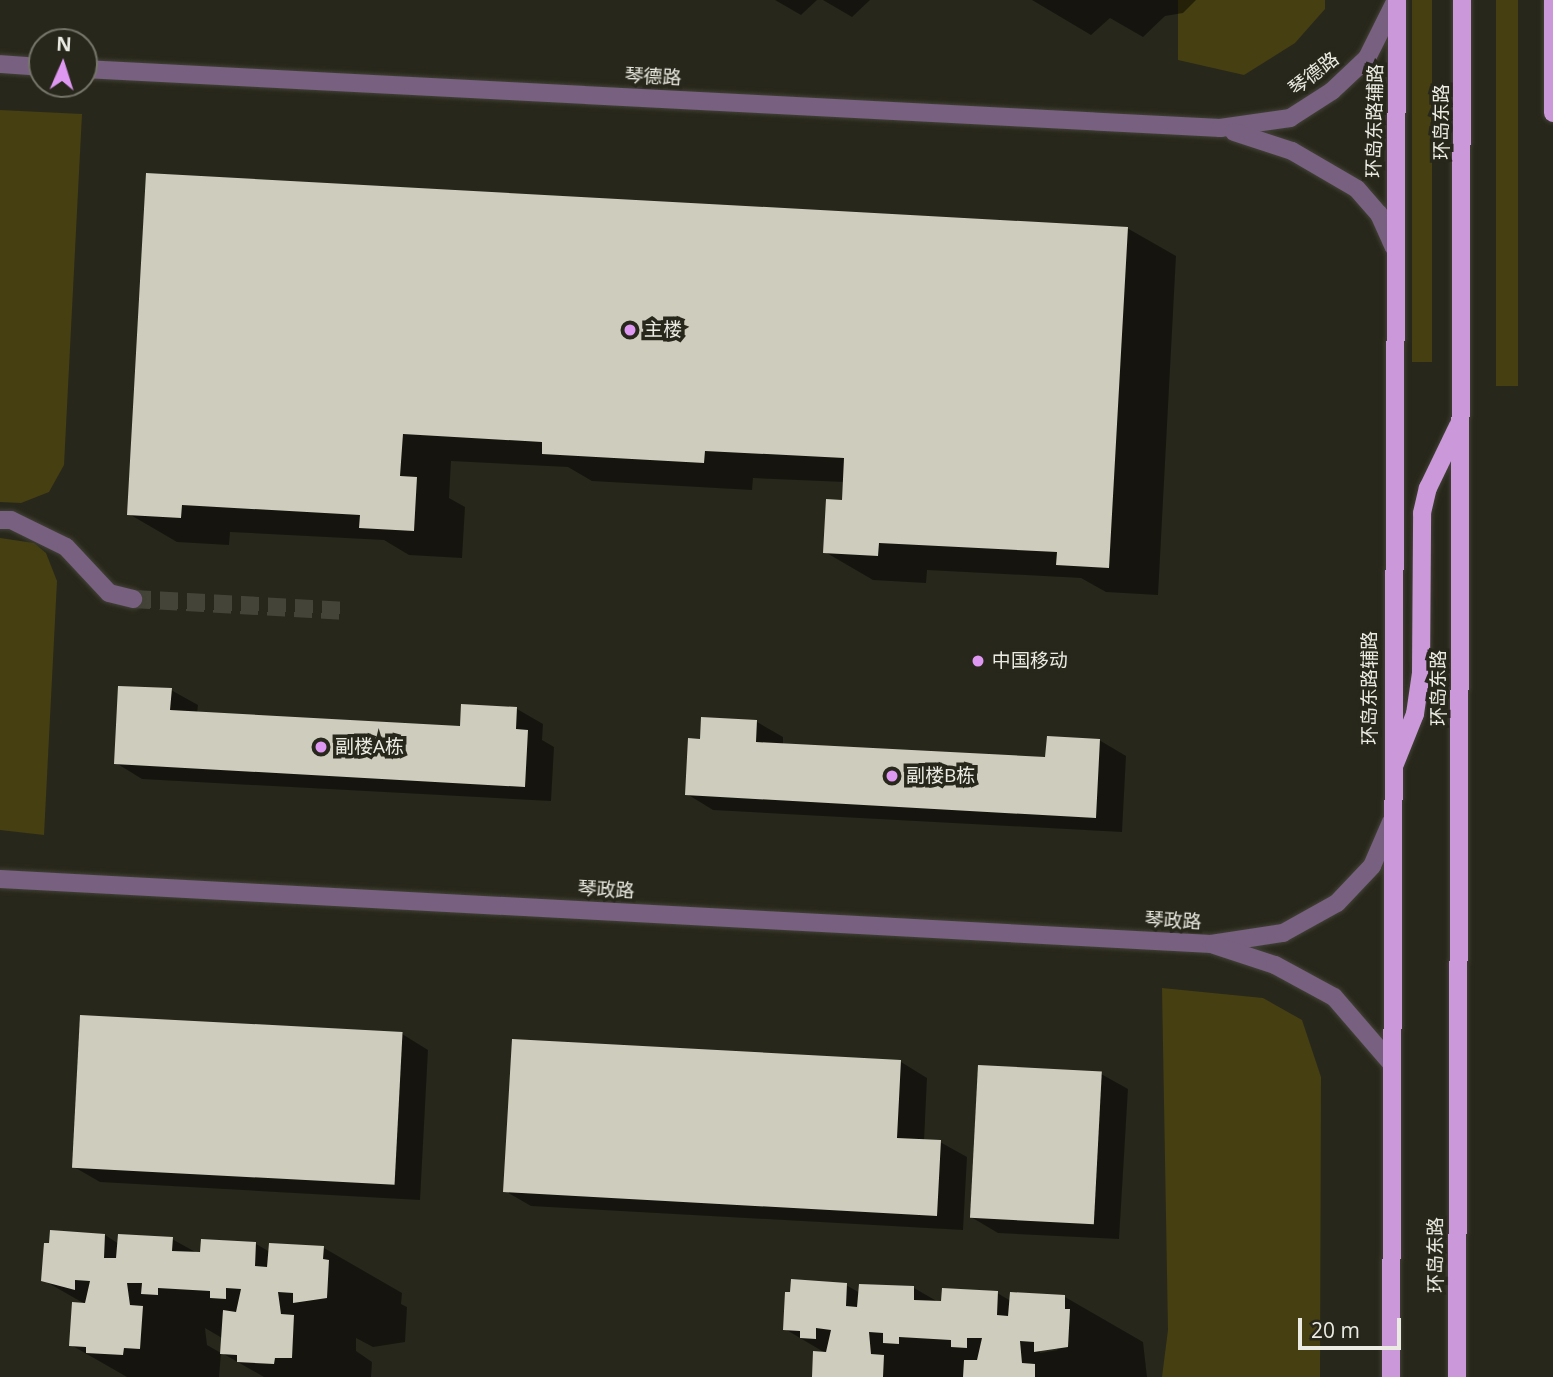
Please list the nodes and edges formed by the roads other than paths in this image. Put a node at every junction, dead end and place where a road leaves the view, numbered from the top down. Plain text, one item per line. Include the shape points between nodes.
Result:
1 (1396, 0) edge
2 (1462, 0) edge
3 (1553, 0) edge
4 (0, 64) edge
5 (28, 66) edge
6 (98, 70) edge
7 (1553, 113) edge
8 (1220, 128) junction
9 (1394, 247) junction
10 (1461, 420) junction
11 (0, 520) edge
12 (133, 599) tunnel mouth
13 (1391, 773) junction
14 (1391, 822) junction
15 (0, 879) edge
16 (1210, 944) junction
17 (1391, 1063) junction
18 (1391, 1377) edge
19 (1457, 1377) edge

1 - 8 street, 琴德路 via 1367,58 1332,91 1290,118
1 - 9 main road, 环岛东路辅路
2 - 10 main road, 环岛东路
3 - 7 main road
4 - 5 street
6 - 8 street, 琴德路
8 - 9 street, 琴德路 via 1328,168 1357,188 1379,214
9 - 13 main road, 环岛东路辅路
10 - 13 main road via 1428,488 1422,513 1421,673 1415,714
10 - 19 main road, 环岛东路
11 - 12 street via 11,520 66,547 109,593
13 - 14 main road, 环岛东路辅路
14 - 16 street via 1372,866 1337,903 1283,933
14 - 17 main road, 环岛东路辅路
15 - 16 street, 琴政路
16 - 17 street via 1275,965 1334,997
17 - 18 main road, 环岛东路辅路

